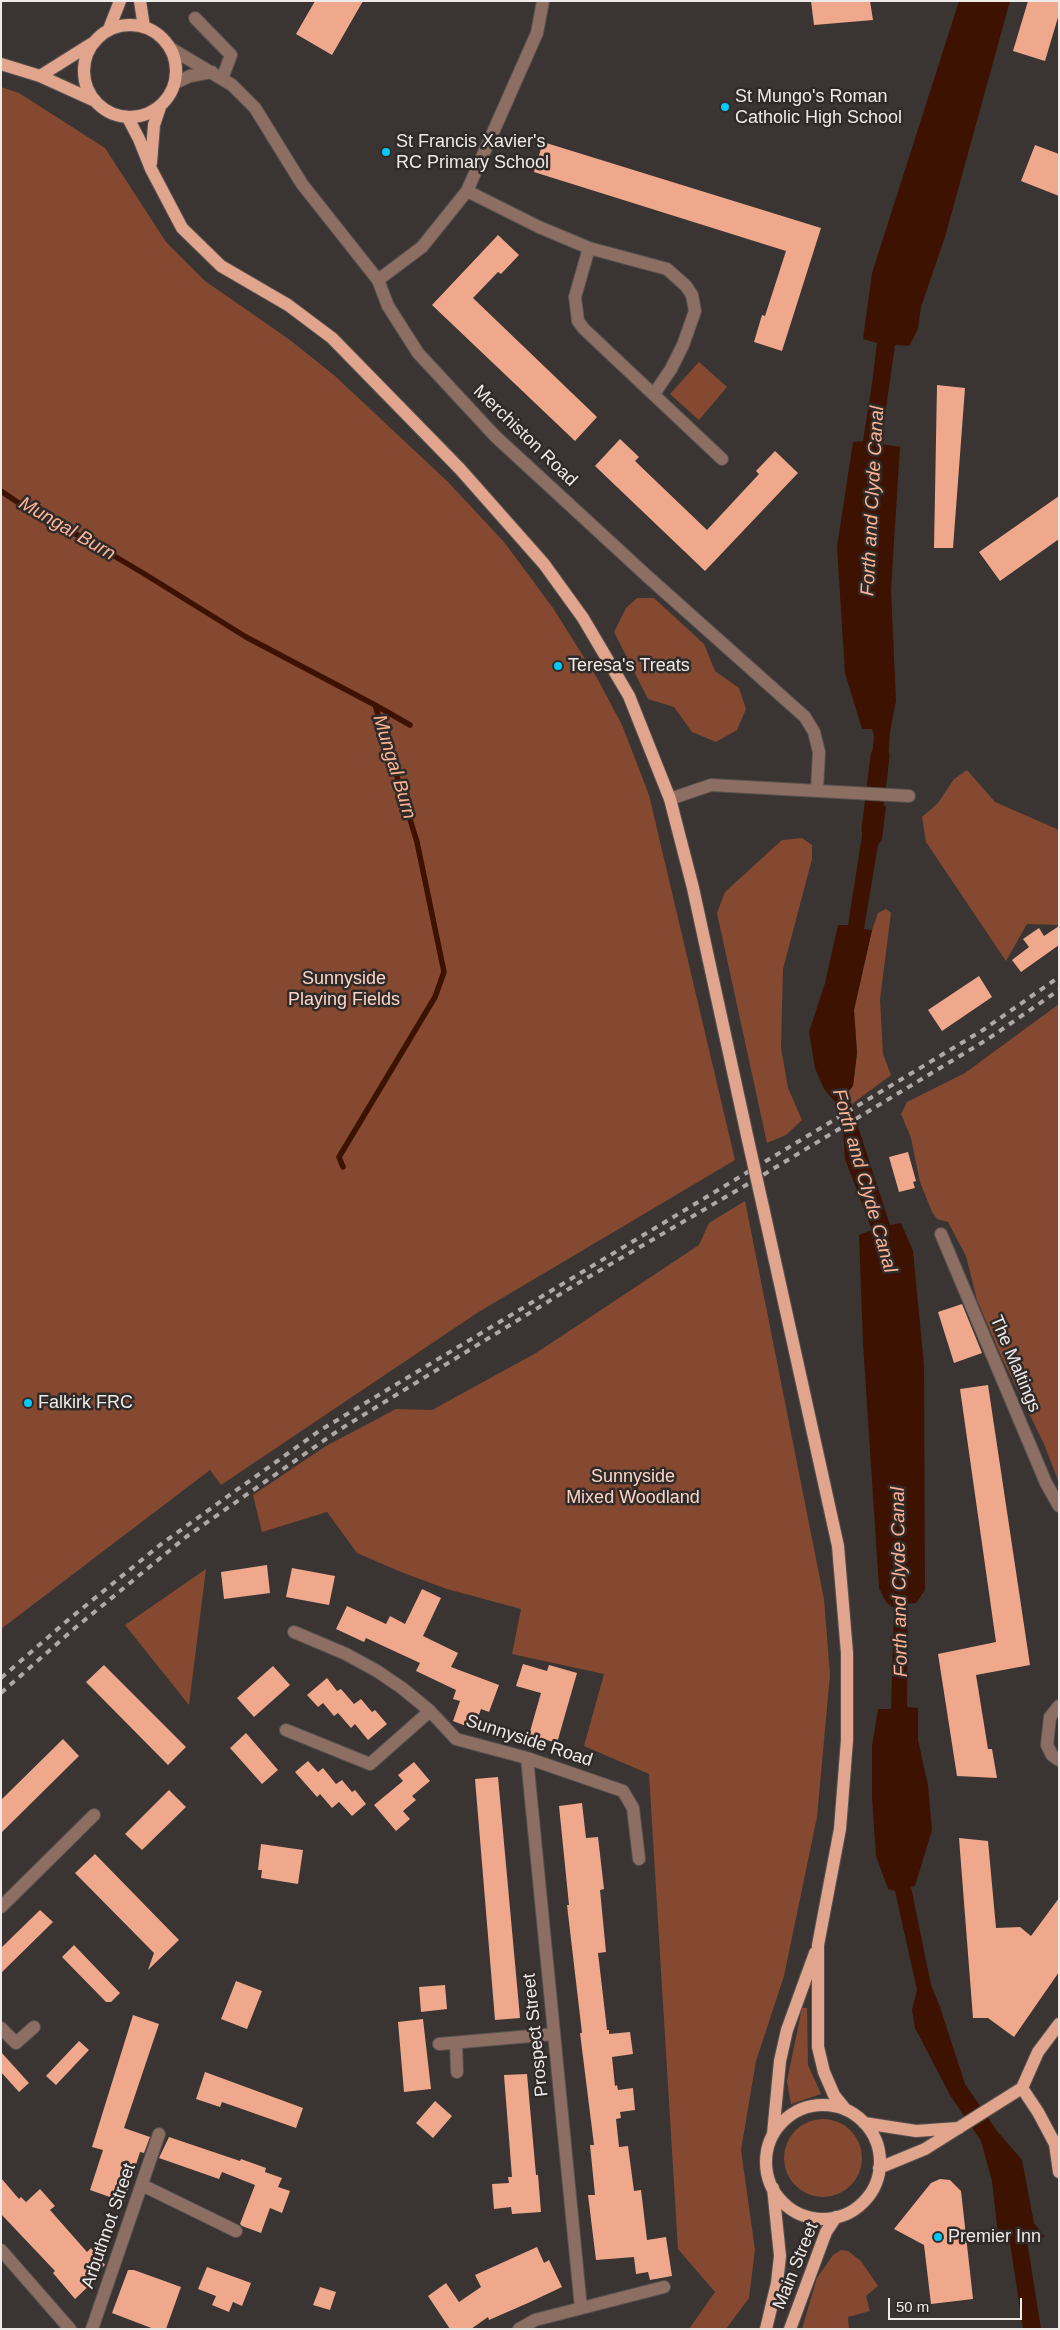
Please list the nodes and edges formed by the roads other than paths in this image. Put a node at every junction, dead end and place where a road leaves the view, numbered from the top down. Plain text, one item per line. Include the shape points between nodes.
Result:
1 (120, 1) edge
2 (140, 1) edge
3 (543, 1) edge
4 (195, 18) dead end
5 (144, 27) junction
6 (110, 29) junction
7 (92, 44) junction
8 (170, 48) junction
9 (1, 64) edge
10 (217, 75) junction
11 (40, 76) junction
12 (175, 83) junction
13 (93, 100) junction
14 (160, 107) junction
15 (128, 118) junction
16 (151, 169) junction
17 (467, 191) junction
18 (589, 248) junction
19 (378, 280) junction
20 (654, 394) junction
21 (722, 459) dead end
22 (817, 790) junction
23 (909, 796) dead end
24 (670, 799) junction
25 (940, 1234) dead end
26 (1059, 1506) edge
27 (294, 1632) dead end
28 (1059, 1706) edge
29 (430, 1711) junction
30 (286, 1730) dead end
31 (527, 1758) junction
32 (1059, 1760) edge
33 (94, 1815) dead end
34 (639, 1859) dead end
35 (1, 1907) edge
36 (818, 1945) junction
37 (1059, 2024) edge
38 (34, 2026) dead end
39 (1, 2028) edge
40 (554, 2034) junction
41 (456, 2043) junction
42 (439, 2044) dead end
43 (457, 2072) dead end
44 (1022, 2088) junction
45 (846, 2110) junction
46 (864, 2123) junction
47 (960, 2128) junction
48 (159, 2134) dead end
49 (773, 2134) junction
50 (879, 2168) junction
51 (1059, 2172) edge
52 (142, 2185) junction
53 (773, 2188) junction
54 (836, 2217) junction
55 (236, 2231) dead end
56 (1, 2250) edge
57 (664, 2287) dead end
58 (580, 2308) junction
59 (70, 2329) edge
60 (92, 2329) edge
61 (519, 2329) edge
62 (766, 2329) edge
63 (790, 2329) edge

1 - 6 main road
2 - 5 main road
3 - 17 street via 536,33
4 - 10 street via 231,55
5 - 6 main road via 127,25
5 - 8 main road via 159,35
6 - 7 main road
7 - 11 main road
7 - 13 main road via 83,72
8 - 10 street, Merchiston Road
8 - 12 main road via 176,65
9 - 11 main road
10 - 12 street via 190,76
10 - 19 street, Merchiston Road via 255,108 302,184
11 - 13 main road
12 - 14 main road
13 - 15 main road via 109,113
14 - 15 main road
14 - 16 main road via 154,125
15 - 16 main road
16 - 24 main road via 182,228 221,266 288,305 332,338 460,468 544,564 583,618 629,696
17 - 18 street via 539,228
17 - 19 street via 422,247
18 - 20 street via 575,297 578,320
18 - 20 street via 667,269 692,295 695,311 683,344
19 - 22 street, Merchiston Road via 388,306 418,353 495,436 805,716 820,752
20 - 21 street
22 - 23 street
22 - 24 street via 711,786
24 - 36 main road, bridge via 693,888 838,1546 847,1653 847,1740 840,1828
25 - 26 street, The Maltings via 1046,1483
27 - 29 street, Sunnyside Road via 377,1671
28 - 32 street via 1050,1717 1047,1745 1052,1756
29 - 30 street via 370,1764
29 - 31 street, Sunnyside Road via 456,1739
31 - 34 street, Sunnyside Road via 623,1791 633,1808
31 - 40 street, Prospect Street
33 - 35 street
36 - 45 main road via 818,2047 827,2080
36 - 49 main road via 787,2030 780,2061
37 - 44 main road via 1038,2052
38 - 39 street via 16,2043
40 - 41 street
40 - 58 street, Prospect Street
41 - 42 street
41 - 43 street
44 - 47 main road
44 - 51 main road via 1055,2144
45 - 46 main road
45 - 49 main road via 820,2105 800,2110 785,2119
46 - 47 main road via 916,2131
46 - 50 main road via 878,2147
47 - 50 main road via 925,2149
48 - 52 street, Arbuthnot Street
49 - 53 main road via 767,2152 767,2171
50 - 54 main road via 867,2198 853,2210
52 - 55 street
52 - 60 street, Arbuthnot Street
53 - 54 main road via 784,2204 800,2214 817,2219
53 - 62 main road, Main Street via 780,2256
54 - 63 main road, Main Street via 826,2232
56 - 59 street
57 - 58 street
58 - 61 street via 535,2320

